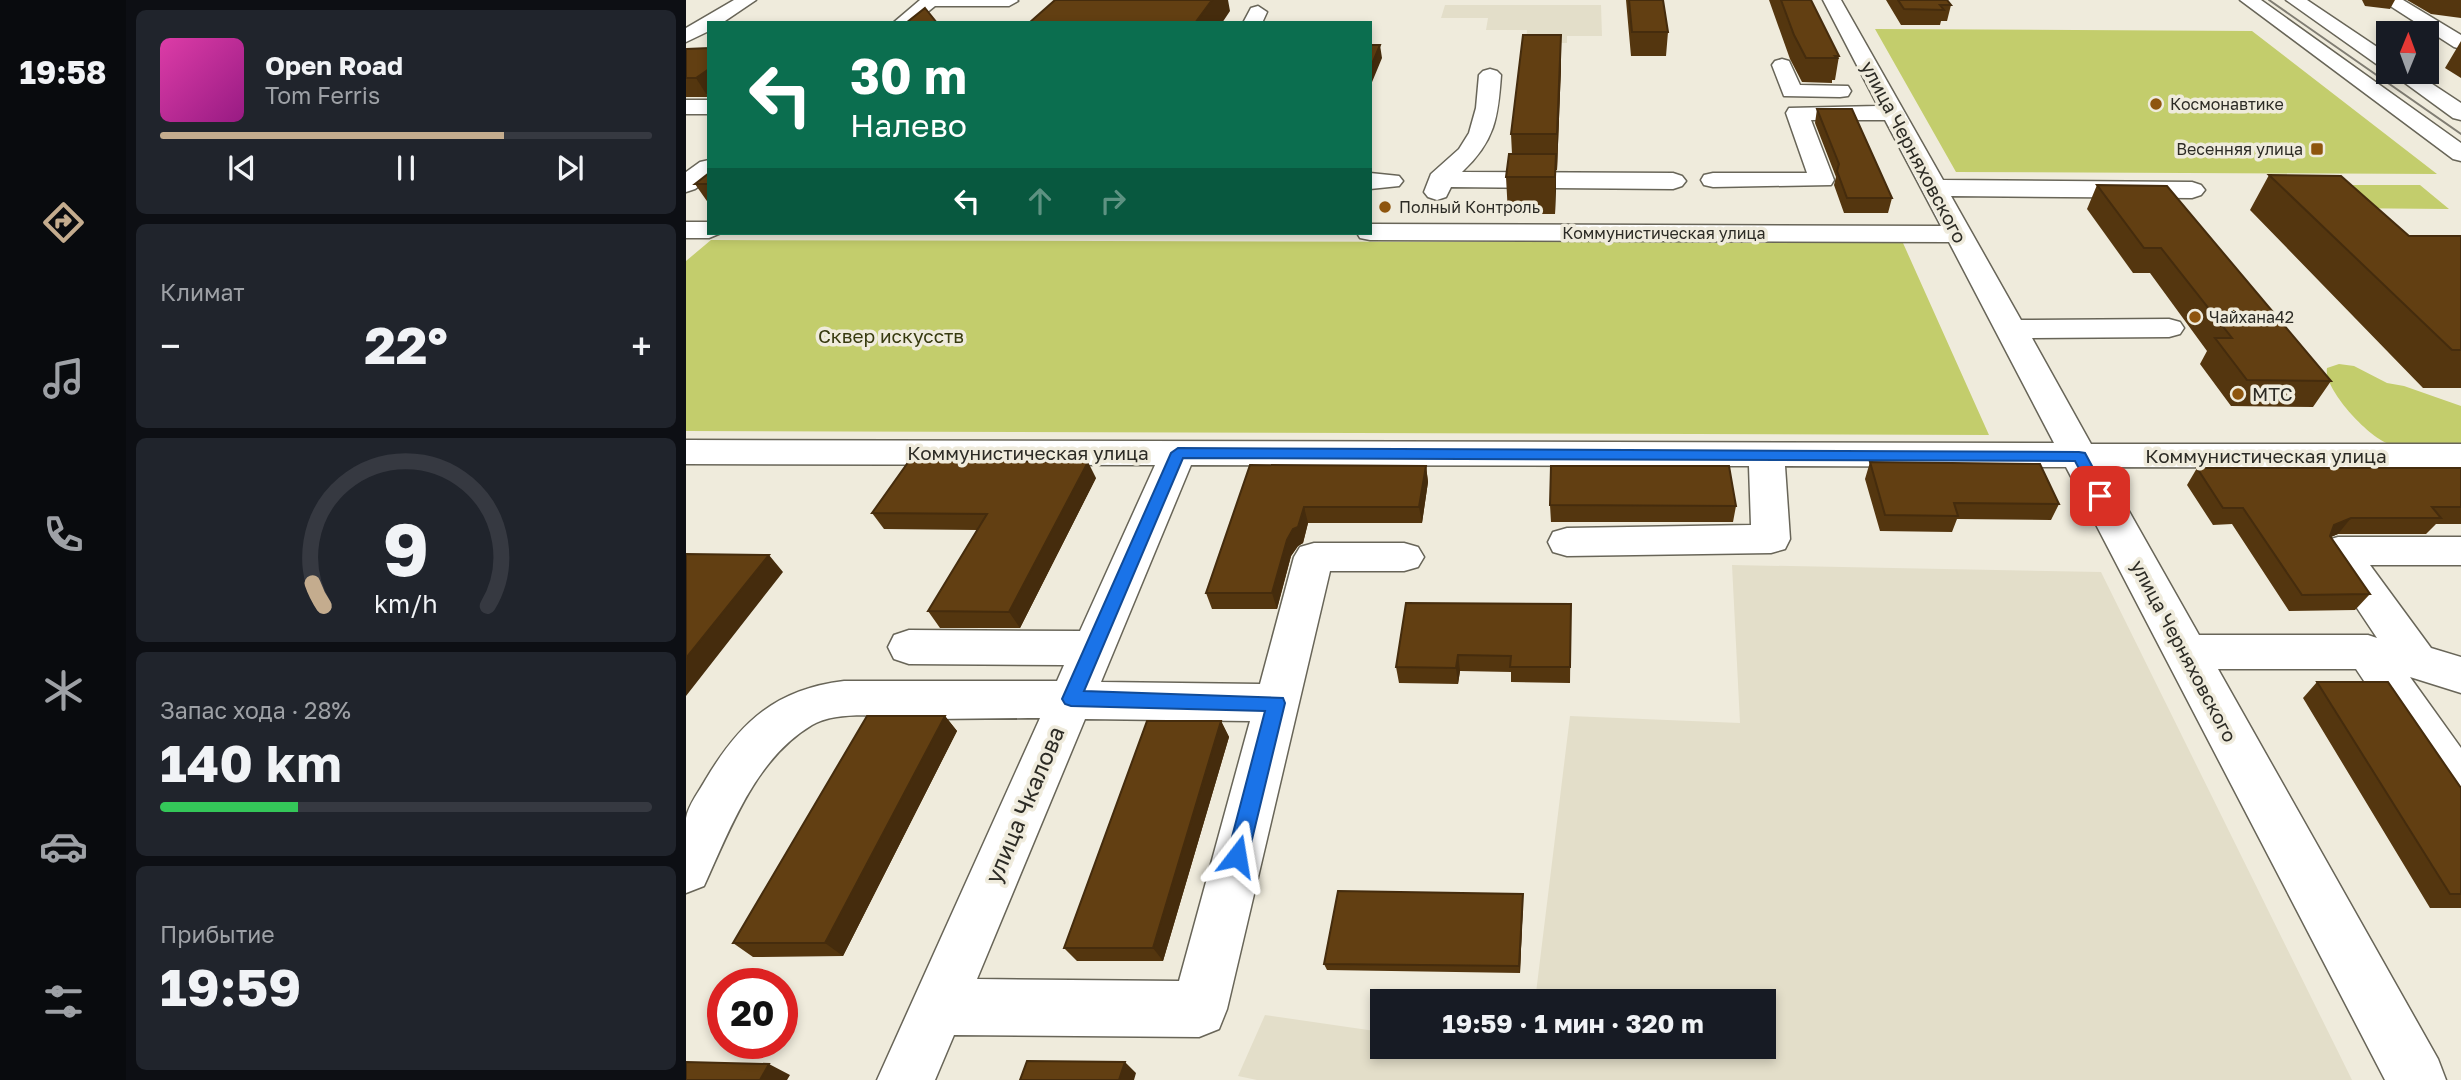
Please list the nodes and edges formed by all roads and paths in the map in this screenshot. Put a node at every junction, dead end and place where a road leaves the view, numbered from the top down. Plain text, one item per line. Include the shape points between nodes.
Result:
1 (747, 0) edge
2 (931, 0) edge
3 (1832, 0) edge
4 (2249, 0) edge
5 (2295, 0) edge
6 (2390, 0) edge
7 (1010, 1) edge
8 (711, 21) edge
9 (905, 21) edge
10 (986, 21) edge
11 (707, 24) edge
12 (686, 36) edge
13 (2461, 43) edge
14 (2376, 53) edge
15 (2440, 56) edge
16 (2461, 56) edge
17 (1782, 65) dead end
18 (1490, 75) dead end
19 (2417, 84) edge
20 (1887, 102) junction
21 (2461, 113) edge
22 (2461, 154) edge
23 (707, 168) edge
24 (1440, 179) junction
25 (1713, 180) dead end
26 (1673, 181) dead end
27 (686, 184) edge
28 (1934, 188) junction
29 (2192, 190) dead end
30 (686, 230) edge
31 (707, 230) edge
32 (1372, 232) edge
33 (1429, 233) junction
34 (1959, 234) junction
35 (2160, 318) dead end
36 (2006, 319) junction
37 (686, 452) edge
38 (1178, 453) junction
39 (1766, 456) junction
40 (2461, 456) edge
41 (2079, 457) junction
42 (1567, 542) dead end
43 (2461, 551) edge
44 (1404, 557) dead end
45 (909, 647) dead end
46 (1093, 648) junction
47 (2185, 652) junction
48 (2368, 652) junction
49 (2416, 661) junction
50 (2461, 675) edge
51 (1071, 699) junction
52 (1276, 703) junction
53 (2461, 786) edge
54 (686, 869) edge
55 (937, 1007) junction
56 (906, 1080) edge
57 (2417, 1080) edge

1 - 8 street
2 - 7 street
2 - 9 street
3 - 20 street, улица Черняховского
4 - 22 street
5 - 14 street
6 - 13 street
7 - 10 street
11 - 12 street
15 - 16 street
17 - 20 street via 1792,91
18 - 24 street via 1487,110 1477,141
19 - 21 street
20 - 25 street via 1797,113 1822,180
20 - 28 street, улица Черняховского
23 - 27 street
24 - 26 street
24 - 33 street
28 - 29 street
28 - 34 street, улица Черняховского
30 - 31 street
32 - 33 street, Коммунистическая улица
33 - 34 street, Коммунистическая улица
34 - 36 street, улица Черняховского
35 - 36 street
36 - 41 street, улица Черняховского
37 - 38 street, Коммунистическая улица
38 - 39 street, Коммунистическая улица
38 - 46 street, улица Чкалова
39 - 41 street, Коммунистическая улица
39 - 42 street via 1771,539
40 - 41 street, Коммунистическая улица
41 - 47 street, улица Черняховского
43 - 49 street via 2338,551
44 - 52 street via 1314,557
45 - 46 street
46 - 51 street, улица Чкалова
47 - 48 street
47 - 57 street, улица Черняховского
48 - 49 street
48 - 53 street
49 - 50 street
51 - 52 street
51 - 54 street via 821,701 799,710 779,723 743,765
51 - 55 street, улица Чкалова
52 - 55 street via 1199,1009
55 - 56 street, улица Чкалова

